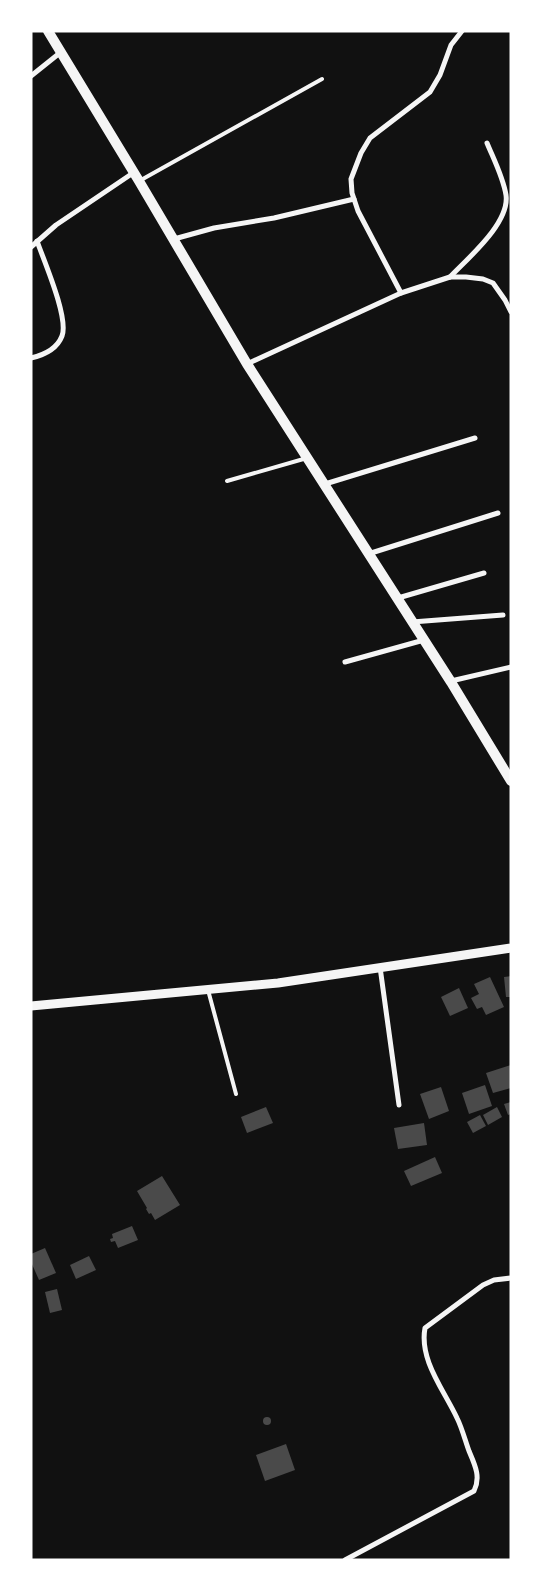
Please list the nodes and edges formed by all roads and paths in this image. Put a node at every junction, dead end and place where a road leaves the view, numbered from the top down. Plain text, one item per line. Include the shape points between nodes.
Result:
1 (48, 31) edge
2 (462, 31) edge
3 (61, 52) junction
4 (31, 76) edge
5 (322, 79) dead end
6 (487, 143) dead end
7 (136, 177) junction
8 (354, 199) junction
9 (172, 239) junction
10 (37, 241) junction
11 (31, 247) edge
12 (450, 277) junction
13 (401, 293) junction
14 (511, 312) edge
15 (31, 358) edge
16 (247, 364) junction
17 (475, 438) dead end
18 (308, 458) junction
19 (227, 481) dead end
20 (324, 484) junction
21 (498, 513) dead end
22 (368, 554) junction
23 (484, 573) dead end
24 (398, 598) junction
25 (503, 614) dead end
26 (412, 622) junction
27 (424, 640) junction
28 (345, 662) dead end
29 (511, 667) edge
30 (450, 682) junction
31 (511, 782) edge
32 (511, 948) edge
33 (380, 967) junction
34 (208, 989) junction
35 (31, 1006) edge
36 (236, 1094) dead end
37 (398, 1105) dead end
38 (511, 1278) edge
39 (345, 1560) edge

1 - 3 main road
2 - 8 street via 430,92 370,138 351,179
3 - 4 street
3 - 7 main road
5 - 7 lane
6 - 12 street via 506,197 504,213 496,227
7 - 9 main road
7 - 10 street via 56,224
8 - 9 street
8 - 13 street
9 - 16 main road
10 - 11 street
10 - 15 street via 64,326 55,346 42,356
12 - 13 street
12 - 14 street via 483,279 493,283
13 - 16 street
16 - 18 main road
17 - 20 street
18 - 19 lane
18 - 20 main road
20 - 22 main road
21 - 22 street
22 - 24 main road
23 - 24 street
24 - 26 main road
25 - 26 street
26 - 27 main road
27 - 28 street
27 - 30 main road
29 - 30 street
30 - 31 main road
32 - 33 street
33 - 34 street via 278,983
33 - 37 street
34 - 35 street
34 - 36 lane
38 - 39 street via 483,1285 425,1328 423,1338 427,1360 458,1419 476,1468 478,1483 474,1491

